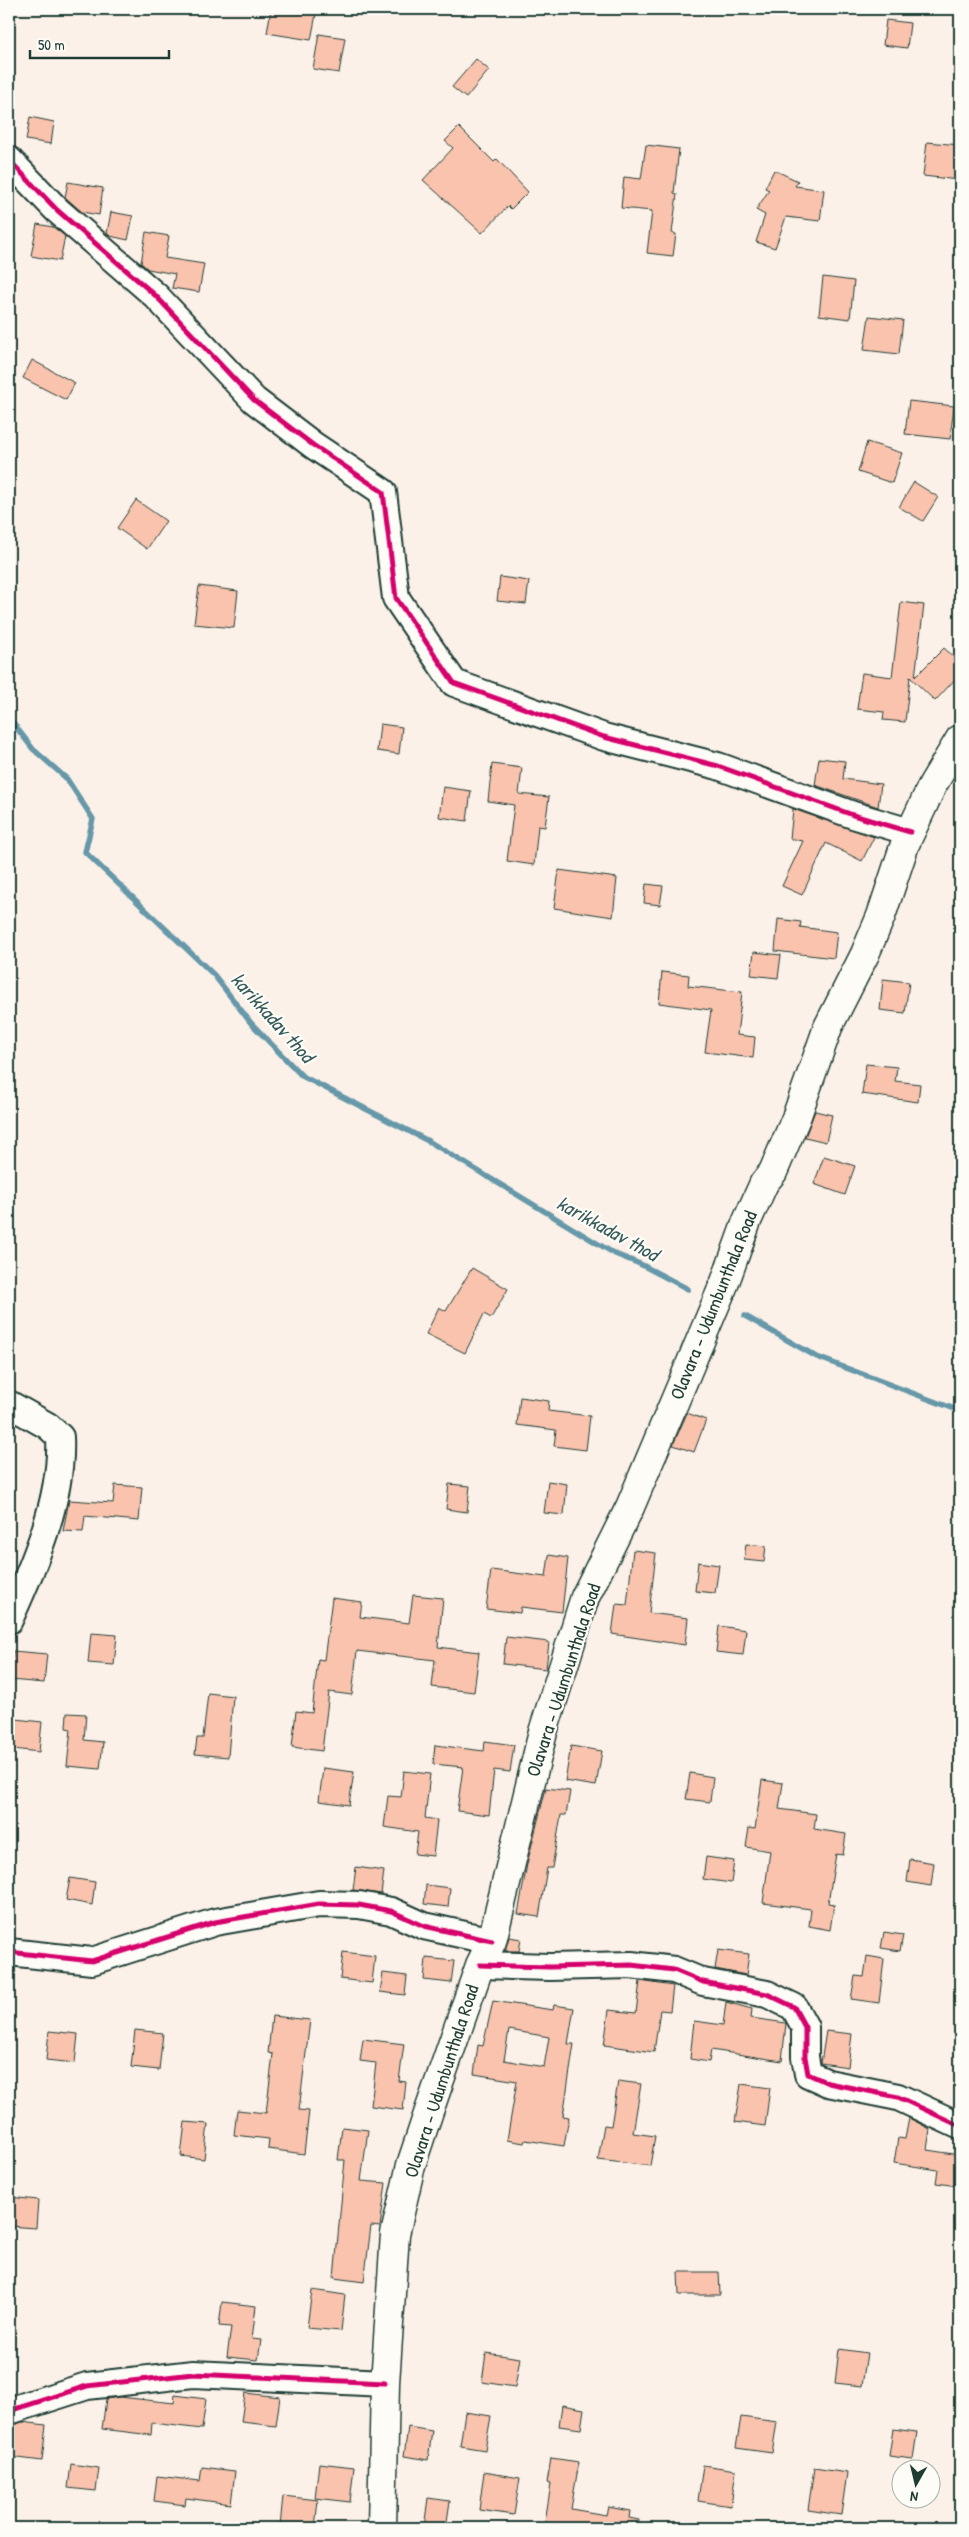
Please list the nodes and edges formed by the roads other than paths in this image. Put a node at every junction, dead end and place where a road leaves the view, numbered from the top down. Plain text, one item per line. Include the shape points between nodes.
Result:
1 (9, 160) edge
2 (960, 738) edge
3 (910, 832) junction
4 (9, 1404) edge
5 (9, 1620) edge
6 (492, 1941) junction
7 (9, 1952) edge
8 (480, 1965) junction
9 (960, 2126) edge
10 (385, 2383) junction
11 (9, 2411) edge
12 (382, 2528) edge

1 - 3 street via 57,210 156,296 254,400 383,492 396,598 454,682 604,737 718,766
2 - 3 main road, Olavara - Udumbunthala Road
3 - 6 main road, Olavara - Udumbunthala Road via 881,916 828,1027 796,1118 773,1172 764,1183 747,1220 725,1282 630,1507 586,1598 543,1732
4 - 5 street via 48,1426 60,1437 61,1462 38,1554
6 - 7 street via 424,1926 391,1911 359,1905 319,1904 216,1922 92,1961
6 - 8 main road, Olavara - Udumbunthala Road
8 - 9 street via 631,1965 674,1970 703,1982 767,1994 794,2008 805,2027 804,2057 808,2074 828,2083 898,2097
8 - 10 main road, Olavara - Udumbunthala Road via 411,2164 395,2234
10 - 11 street via 193,2374 87,2386
10 - 12 main road, Olavara - Udumbunthala Road

